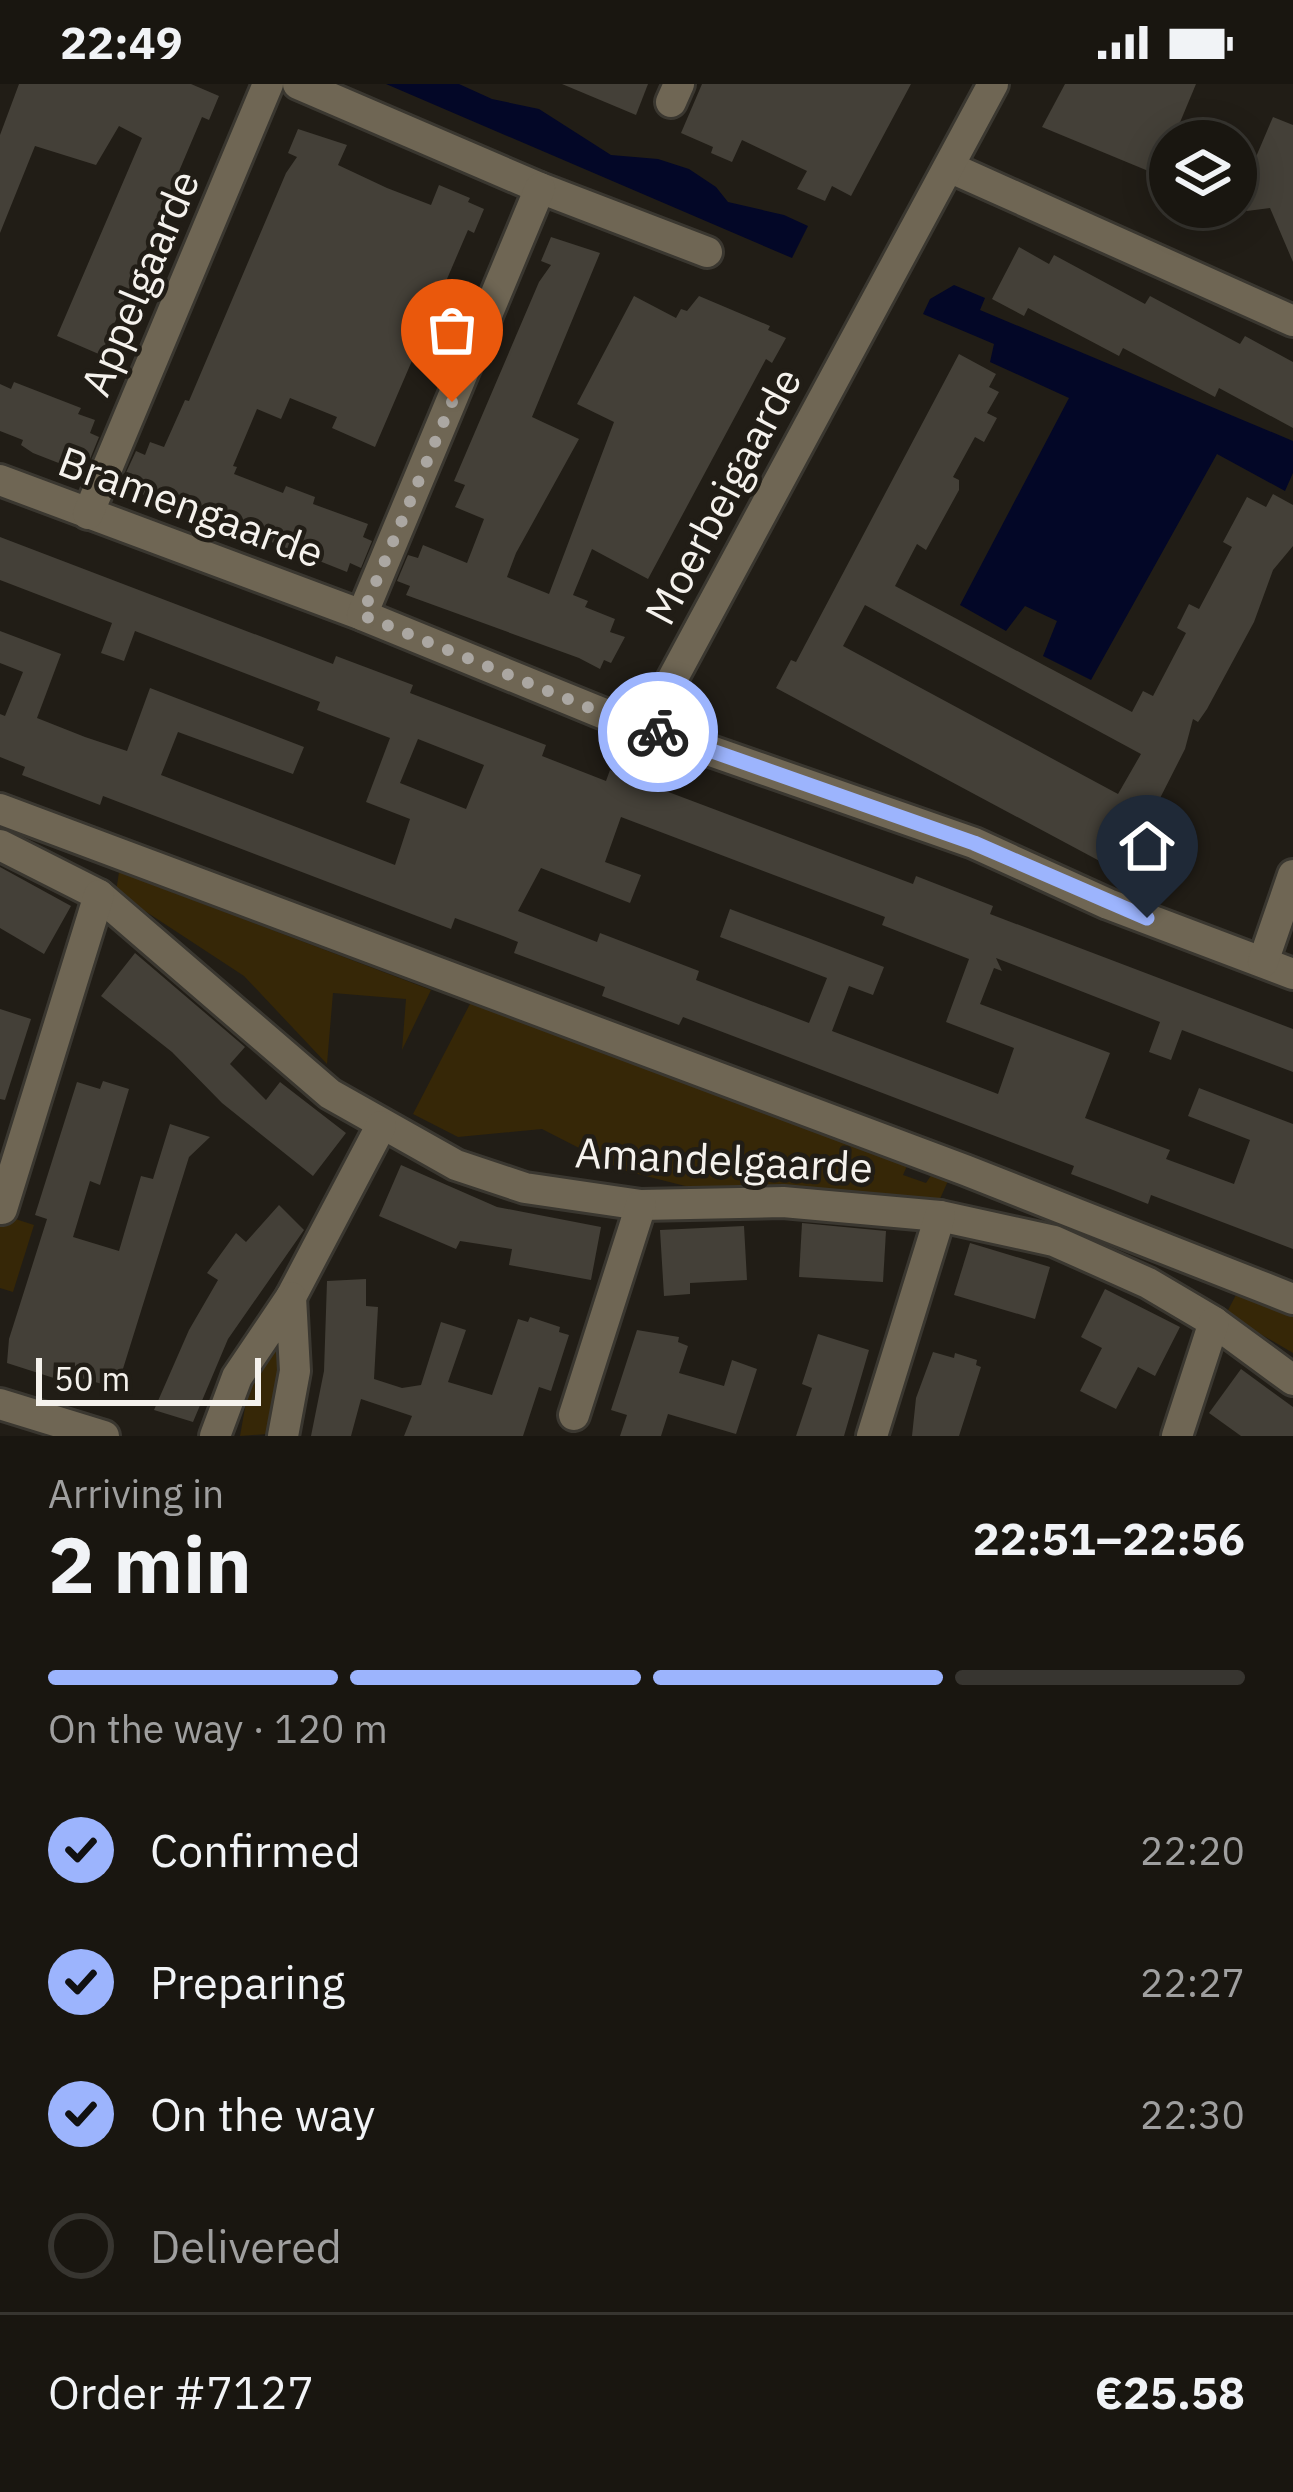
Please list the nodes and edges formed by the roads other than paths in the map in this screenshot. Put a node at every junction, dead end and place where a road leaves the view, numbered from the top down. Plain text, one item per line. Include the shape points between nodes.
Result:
1 (268, 84) edge
2 (298, 84) edge
3 (993, 84) edge
4 (949, 167) junction
5 (541, 188) junction
6 (707, 252) dead end
7 (1293, 321) edge
8 (0, 480) edge
9 (88, 514) junction
10 (362, 615) junction
11 (646, 728) junction
12 (0, 809) edge
13 (0, 845) edge
14 (1293, 875) edge
15 (99, 896) junction
16 (1263, 962) junction
17 (1293, 974) edge
18 (381, 1126) junction
19 (641, 1205) junction
20 (2, 1209) edge
21 (940, 1216) junction
22 (291, 1298) junction
23 (1293, 1299) edge
24 (1214, 1322) junction
25 (1293, 1381) edge
26 (0, 1404) edge
27 (574, 1415) dead end
28 (104, 1436) edge
29 (215, 1436) edge
30 (283, 1436) edge
31 (872, 1436) edge
32 (1178, 1436) edge

1 - 9 street, Appelgaarde
2 - 5 street
3 - 4 street, Moerbeigaarde
4 - 7 street
4 - 11 street, Moerbeigaarde
5 - 6 street
5 - 10 street
8 - 9 street, Bramengaarde
9 - 10 street, Bramengaarde
10 - 11 street, Bramengaarde
11 - 16 street, Bramengaarde via 974,843
12 - 23 street, Amandelgaarde
13 - 15 street, Amandelgaarde
14 - 16 street
15 - 18 street, Amandelgaarde via 330,1094
15 - 20 street
16 - 17 street, Bramengaarde
18 - 19 street, Amandelgaarde via 456,1165 525,1188
18 - 22 street
19 - 21 street, Amandelgaarde via 783,1202
19 - 27 street
21 - 24 street, Amandelgaarde via 1054,1241
21 - 31 street
22 - 29 street via 236,1377
22 - 30 street via 295,1371
24 - 25 street, Amandelgaarde
24 - 32 street
26 - 28 street

